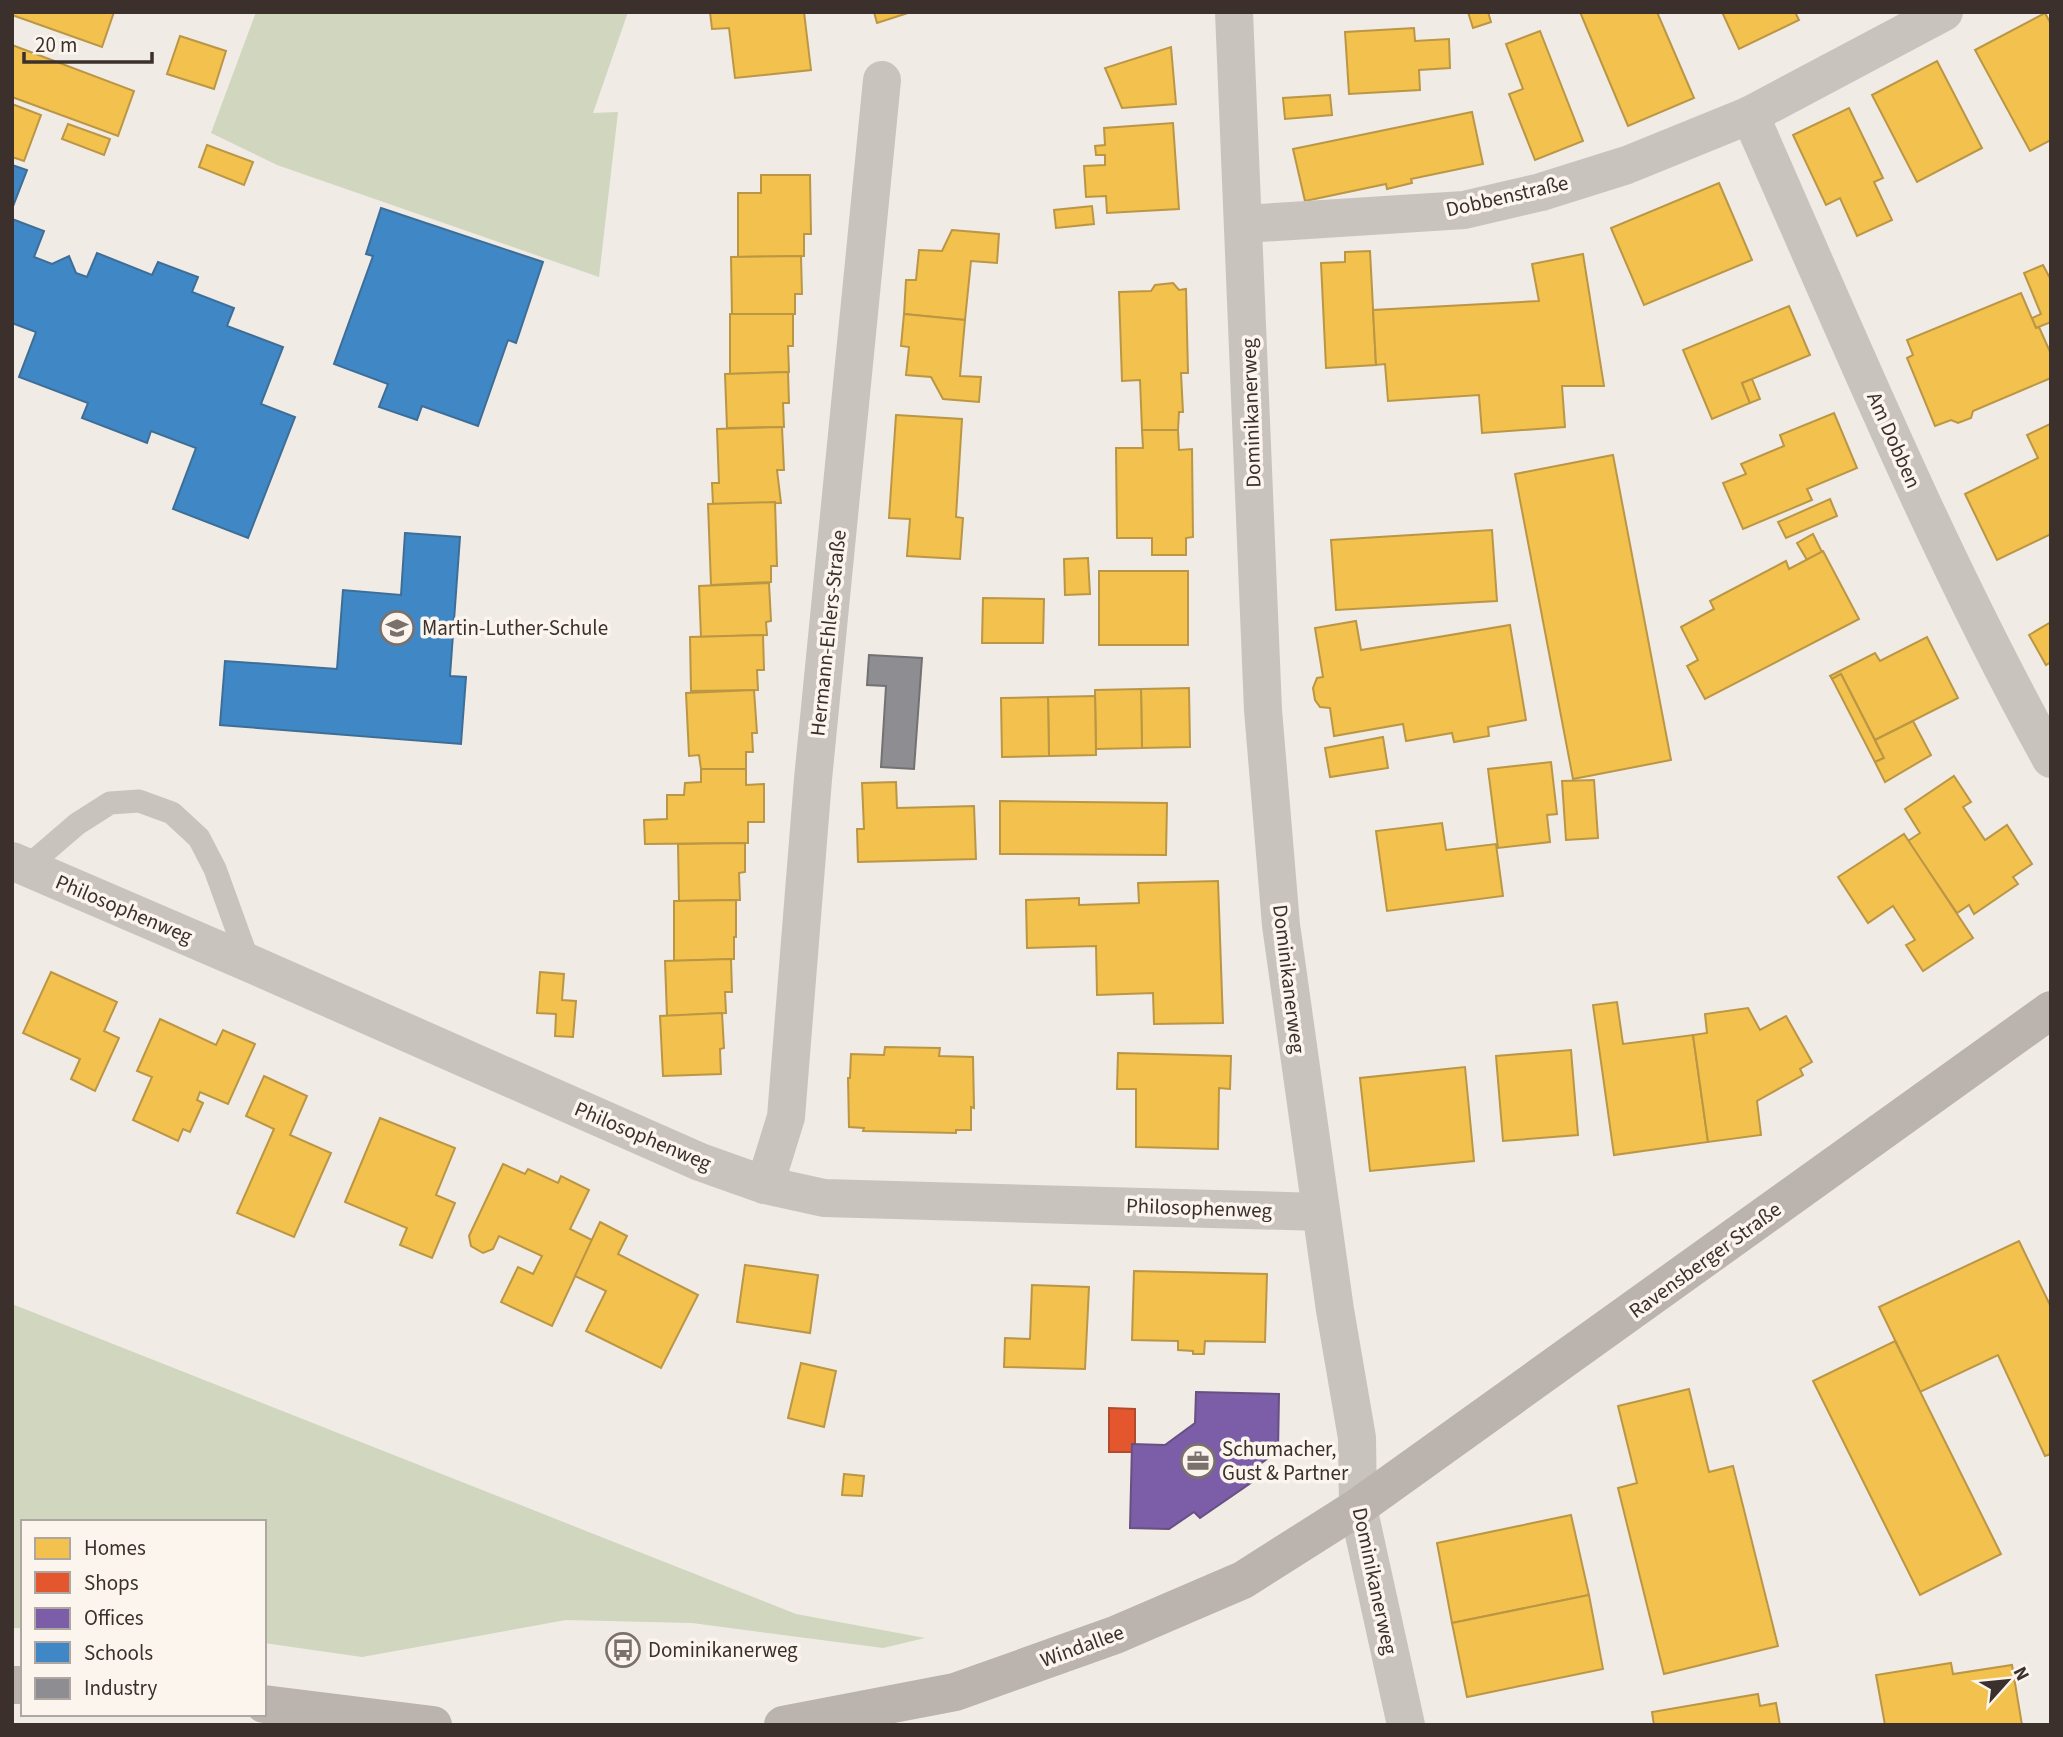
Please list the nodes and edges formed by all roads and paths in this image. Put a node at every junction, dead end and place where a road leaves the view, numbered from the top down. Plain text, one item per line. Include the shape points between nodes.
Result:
1 (1234, 12) edge
2 (1944, 12) edge
3 (882, 80) dead end
4 (1750, 115) junction
5 (1244, 224) junction
6 (2051, 759) edge
7 (20, 864) edge
8 (249, 963) junction
9 (2051, 1010) edge
10 (765, 1185) junction
11 (1321, 1212) junction
12 (1358, 1507) junction
13 (266, 1704) edge
14 (433, 1725) edge
15 (783, 1725) edge
16 (1406, 1725) edge

1 - 5 street
2 - 4 street, Dobbenstraße
3 - 10 street, Hermann-Ehlers-Straße via 815,765 786,1117
4 - 5 street, Dobbenstraße via 1627,165 1464,210
4 - 6 street, Am Dobben via 1935,534
5 - 11 street, Dominikanerweg via 1267,767 1281,925
7 - 8 street, Philosophenweg
7 - 8 lane via 110,803 139,802 173,813 199,838 215,869
8 - 10 street, Philosophenweg via 700,1162
9 - 12 main road, Ravensberger Straße
10 - 11 street, Philosophenweg via 824,1198
11 - 12 street, Dominikanerweg via 1357,1438
12 - 15 main road, Windallee via 1243,1580 1115,1635 955,1692
12 - 16 street, Dominikanerweg
13 - 14 main road

